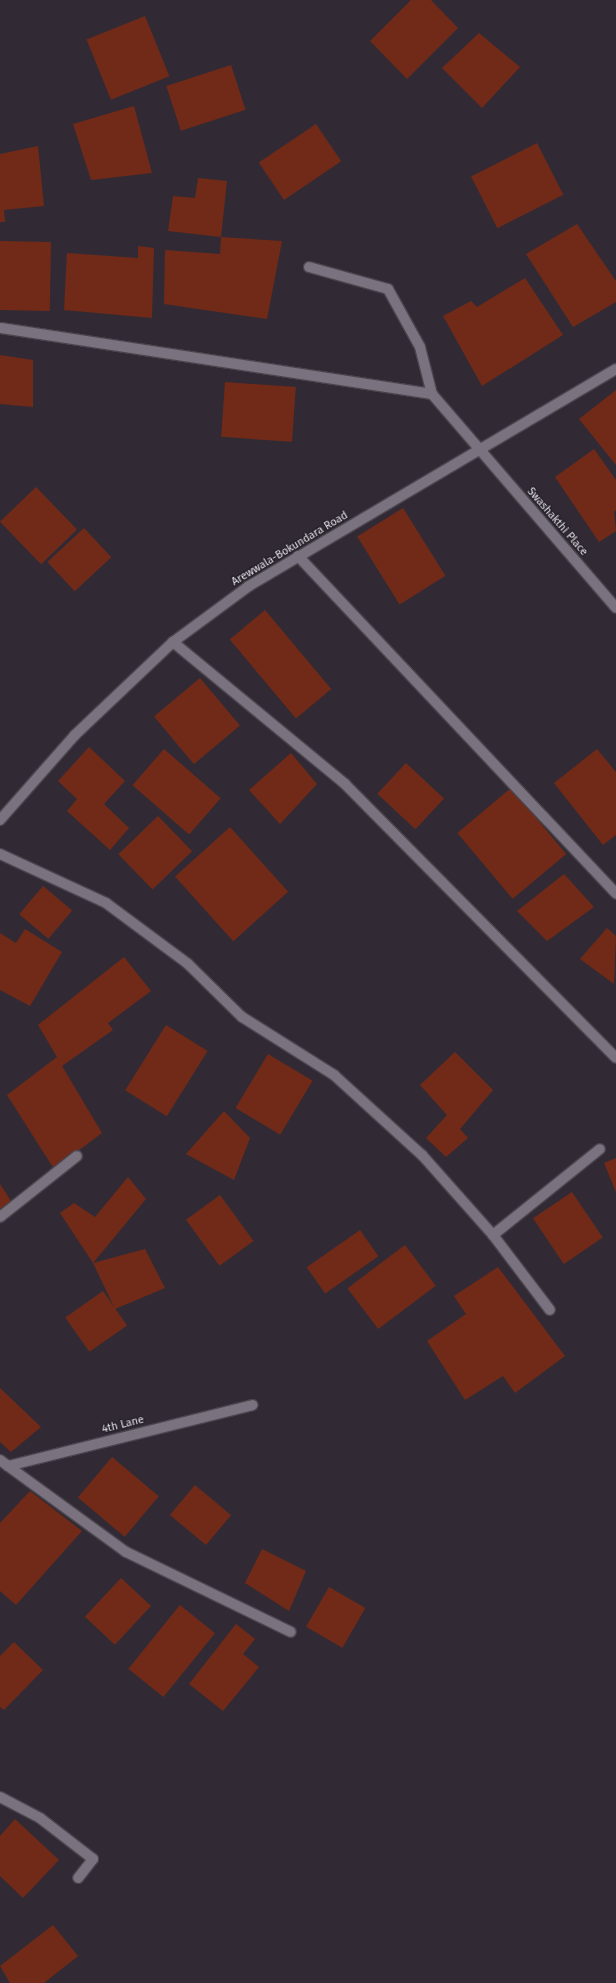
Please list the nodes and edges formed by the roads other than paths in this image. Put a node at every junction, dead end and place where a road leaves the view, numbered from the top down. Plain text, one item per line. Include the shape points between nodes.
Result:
1 (309, 267) dead end
2 (1, 328) edge
3 (616, 369) edge
4 (432, 394) junction
5 (479, 452) junction
6 (298, 556) junction
7 (616, 608) edge
8 (173, 642) junction
9 (0, 820) edge
10 (0, 854) edge
11 (616, 894) edge
12 (616, 1058) edge
13 (600, 1149) dead end
14 (77, 1156) dead end
15 (0, 1217) edge
16 (493, 1235) junction
17 (550, 1310) dead end
18 (253, 1405) dead end
19 (4, 1463) edge
20 (291, 1632) dead end
21 (0, 1797) edge
22 (78, 1878) dead end

1 - 4 street via 388,289 420,347
2 - 4 street
3 - 5 street, Arewwala-Bokundara Road
4 - 5 street, Swashakthi Place
5 - 6 street, Arewwala-Bokundara Road
5 - 7 street, Swashakthi Place
6 - 8 street, Arewwala-Bokundara Road via 249,586
6 - 11 street
8 - 9 street, Arewwala-Bokundara Road via 75,735
8 - 12 street via 345,784
10 - 16 street via 106,903 188,964 242,1017 334,1075 422,1155
13 - 16 street
14 - 15 street
16 - 17 street
18 - 19 street, 4th Lane
19 - 20 street via 126,1552
21 - 22 street via 40,1818 93,1859

